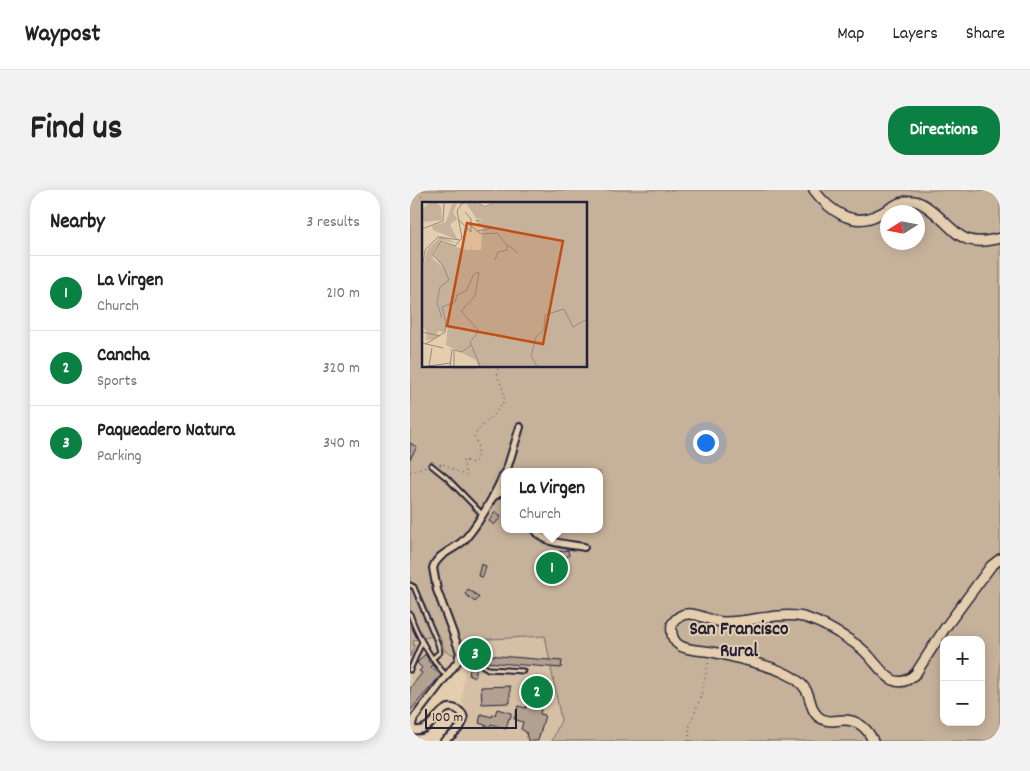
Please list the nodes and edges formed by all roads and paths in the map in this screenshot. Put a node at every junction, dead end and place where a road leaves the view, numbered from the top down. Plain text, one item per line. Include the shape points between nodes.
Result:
1 (413, 190) edge
2 (814, 190) edge
3 (429, 202) edge
4 (1000, 238) edge
5 (498, 368) edge
6 (520, 427) dead end
7 (431, 465) joint
8 (507, 468) edge
9 (438, 470) junction
10 (410, 472) edge
11 (501, 481) edge
12 (501, 492) edge
13 (493, 497) junction
14 (482, 514) junction
15 (538, 533) edge
16 (584, 547) dead end
17 (1000, 559) edge
18 (410, 585) edge
19 (410, 614) edge
20 (423, 641) junction
21 (711, 652) junction
22 (433, 658) junction
23 (459, 658) junction
24 (410, 670) edge
25 (523, 671) dead end
26 (447, 676) junction
27 (412, 730) edge
28 (1000, 740) edge
29 (444, 741) edge
30 (690, 741) edge
31 (873, 741) edge
32 (996, 741) edge

1 - 3 path
2 - 4 main road via 835,212 848,218 870,218 898,204 916,201 933,211 963,238 978,242
5 - 9 path via 504,400 474,436 478,446 476,460 474,463 463,460 466,476 441,463
6 - 8 street
7 - 9 lane
7 - 10 path
9 - 14 lane
11 - 13 street
12 - 13 street
13 - 14 street
14 - 23 street via 466,538 440,556 432,568 437,590 460,648
15 - 16 street via 547,540
17 - 21 main road via 991,566 916,672 907,679 896,681 888,678 854,643 804,618 786,615 721,622 689,614 675,620 671,627 672,635 678,644 690,650
18 - 22 lane via 419,596 438,644 439,654
19 - 20 lane
20 - 22 lane
20 - 24 lane
21 - 30 path via 701,696 689,727
21 - 31 main road via 754,663 793,678 806,690 813,710 820,718 830,722 845,720 858,723 868,731
22 - 26 lane
23 - 25 lane via 488,669
23 - 26 street
26 - 27 street via 414,718
27 - 29 street via 424,728 444,710 454,708 461,713 463,724
28 - 32 street

